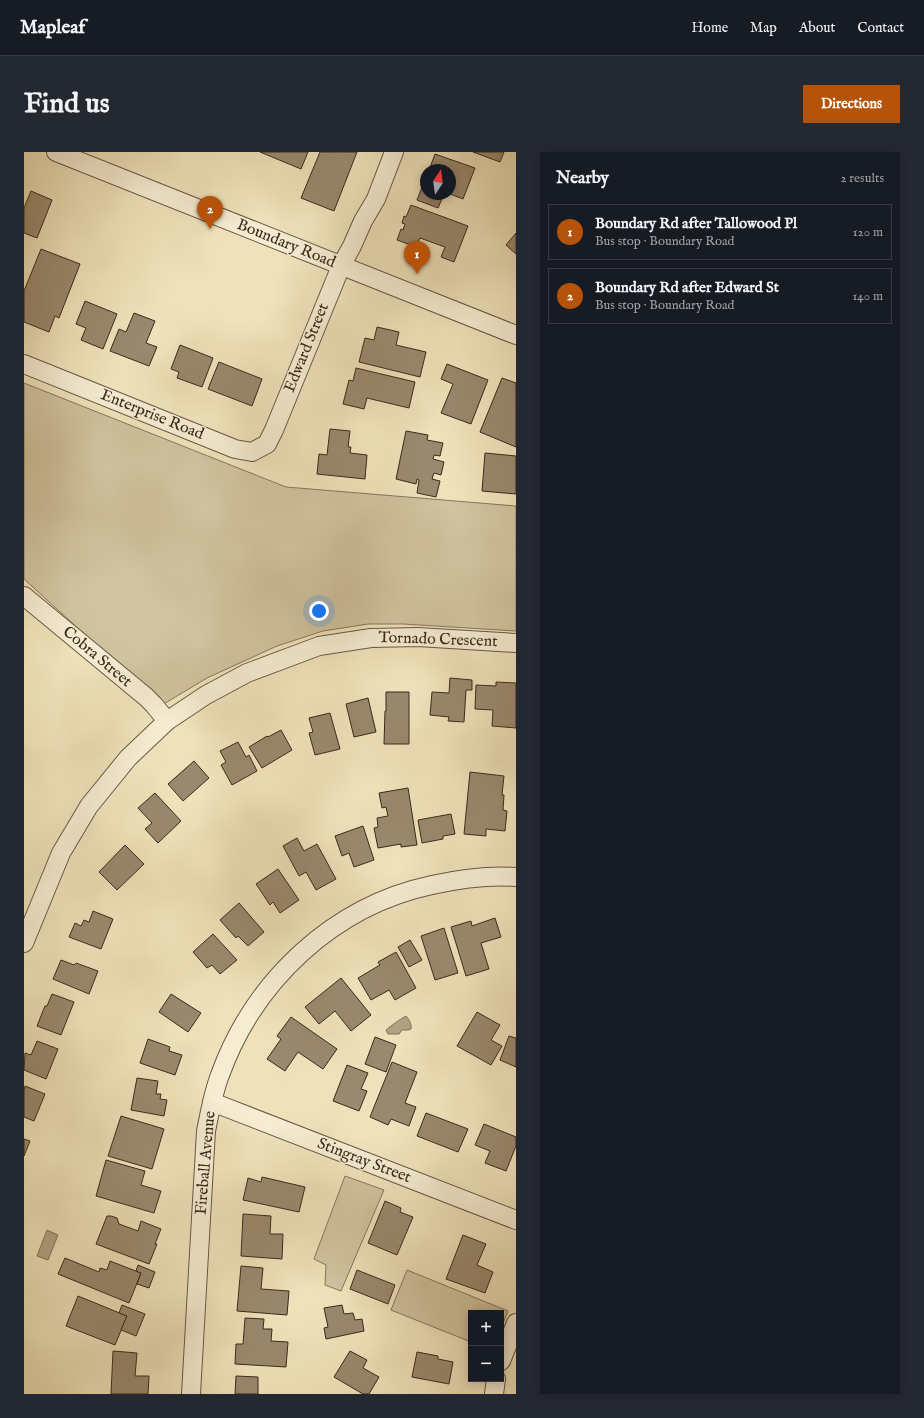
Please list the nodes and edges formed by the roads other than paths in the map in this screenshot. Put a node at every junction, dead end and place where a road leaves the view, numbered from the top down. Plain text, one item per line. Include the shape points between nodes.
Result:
1 (56, 152) edge
2 (394, 152) edge
3 (341, 266) junction
4 (516, 335) edge
5 (24, 364) edge
6 (274, 430) joint
7 (24, 596) edge
8 (516, 644) edge
9 (167, 721) junction
10 (516, 878) edge
11 (24, 943) edge
12 (212, 1102) junction
13 (516, 1220) edge
14 (516, 1323) edge
15 (504, 1353) edge
16 (496, 1382) edge
17 (191, 1394) edge
18 (494, 1394) edge

1 - 3 street, Boundary Road
2 - 3 street, Edward Street via 376,199
3 - 4 street, Boundary Road
3 - 6 street, Edward Street
5 - 6 street, Enterprise Road via 235,449 252,452 266,444
7 - 9 street, Cobra Street via 146,697
8 - 9 street, Tornado Crescent via 418,637 371,638 319,646 247,673
9 - 11 street, Tornado Crescent via 128,758 89,806 61,853
10 - 12 street, Fireball Avenue via 461,879 419,888 362,910 323,934 280,974 252,1010 224,1064
12 - 13 street, Stingray Street
12 - 17 street, Fireball Avenue via 206,1131
14 - 15 street
16 - 18 street

